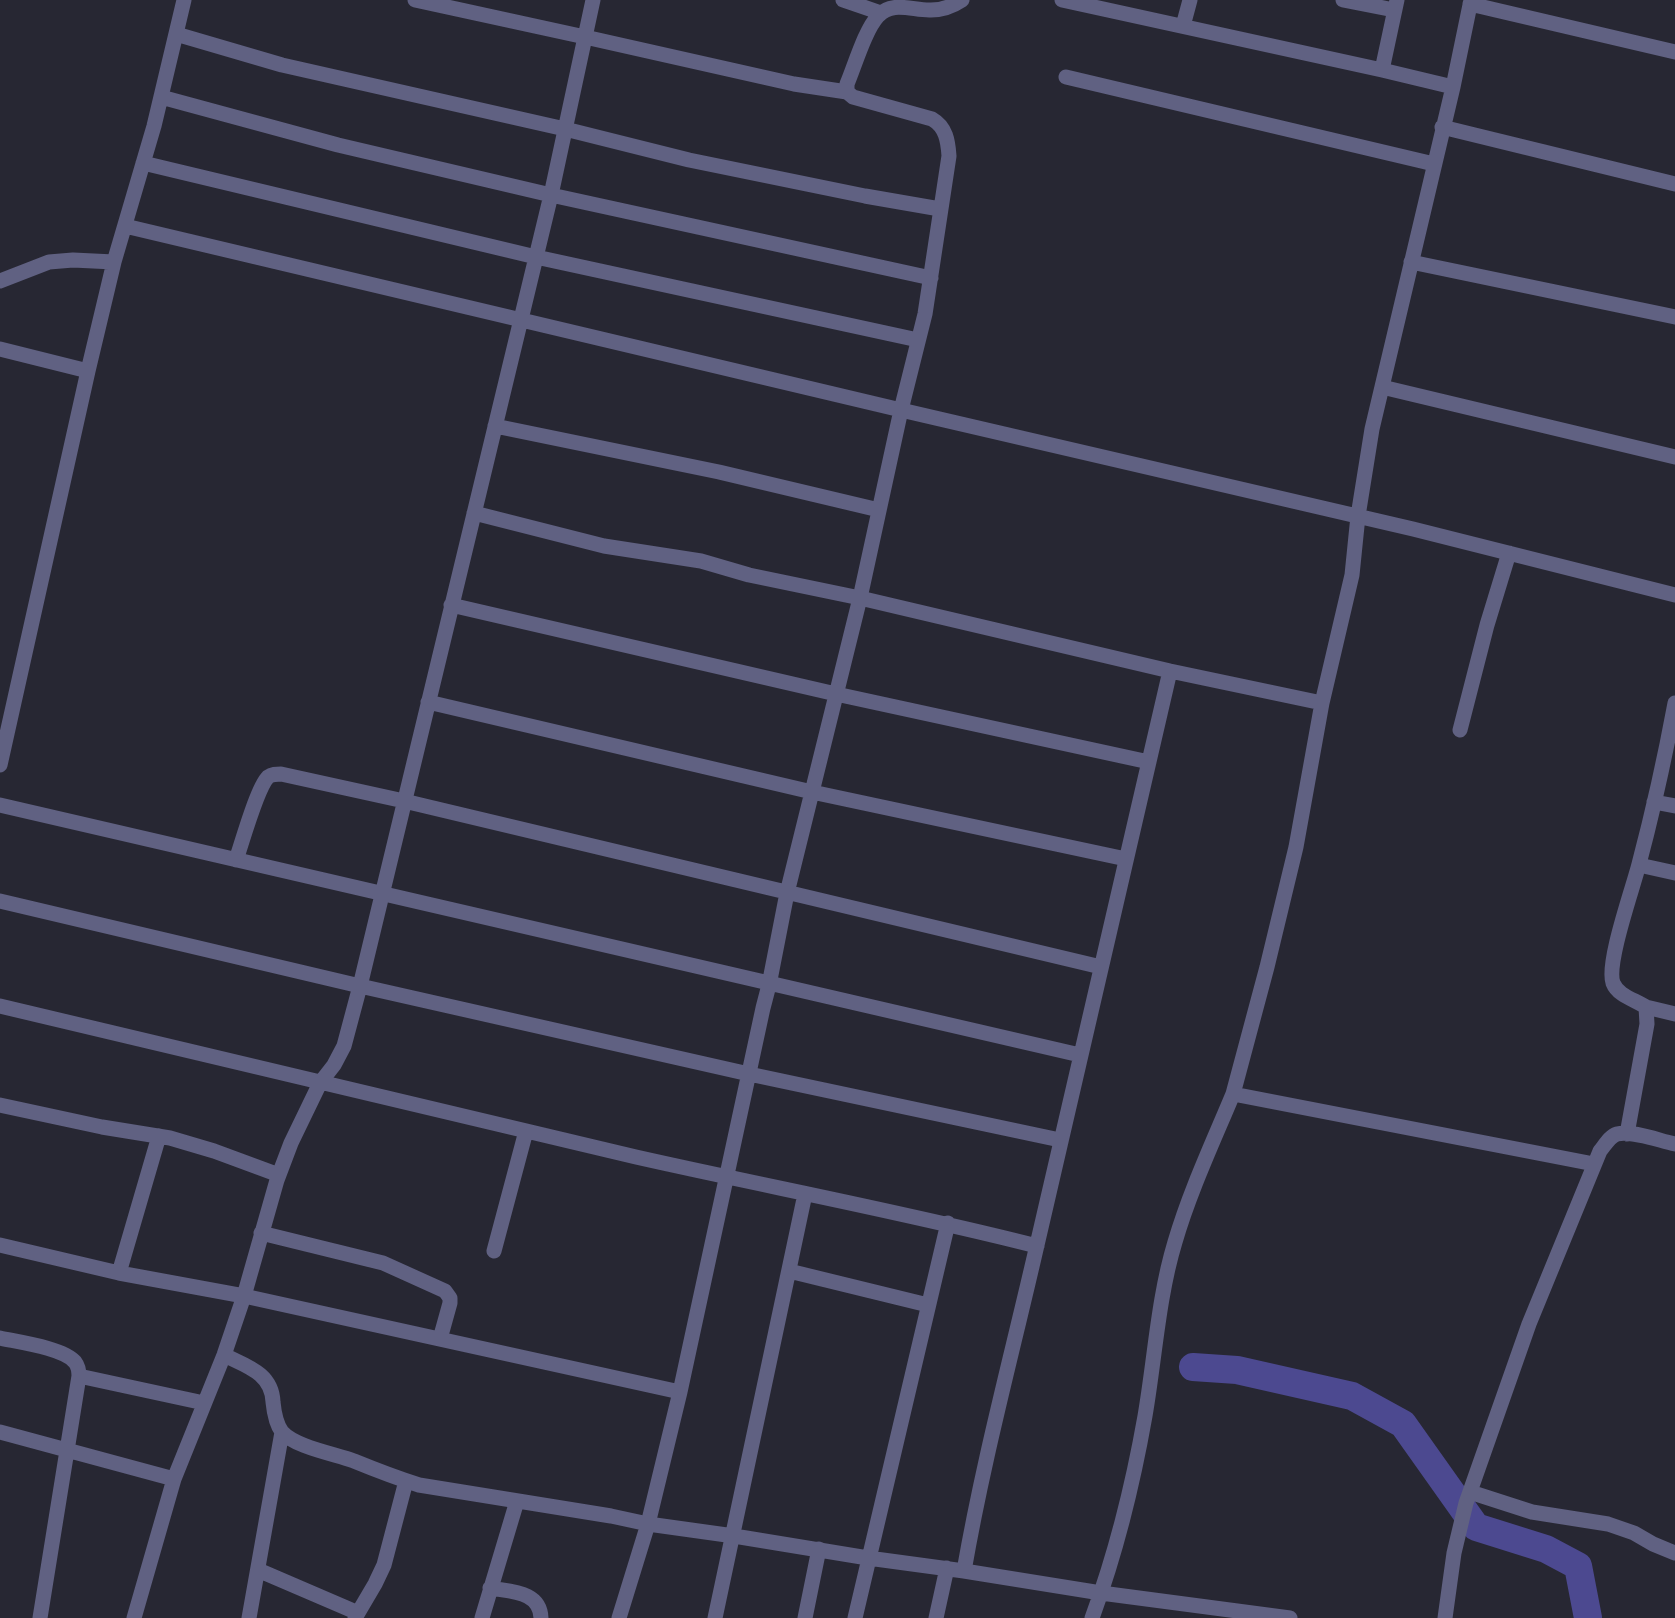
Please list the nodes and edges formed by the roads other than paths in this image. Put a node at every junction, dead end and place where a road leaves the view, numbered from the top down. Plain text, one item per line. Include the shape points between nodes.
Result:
1 (184, 0) edge
2 (415, 0) edge
3 (593, 0) edge
4 (843, 0) edge
5 (962, 0) edge
6 (1062, 0) edge
7 (1190, 0) edge
8 (1342, 0) edge
9 (1471, 2) edge
10 (1396, 5) edge
11 (881, 12) junction
12 (1183, 26) junction
13 (176, 34) junction
14 (585, 37) junction
15 (1675, 52) edge
16 (1382, 70) junction
17 (1066, 77) dead end
18 (1453, 87) junction
19 (847, 92) junction
20 (161, 97) junction
21 (1442, 127) junction
22 (565, 129) junction
23 (143, 162) junction
24 (1434, 164) junction
25 (1675, 184) edge
26 (551, 195) junction
27 (940, 209) junction
28 (125, 226) junction
29 (536, 257) junction
30 (114, 262) junction
31 (1411, 262) junction
32 (931, 278) junction
33 (0, 281) edge
34 (1675, 317) edge
35 (520, 320) junction
36 (918, 340) junction
37 (0, 349) edge
38 (88, 371) junction
39 (1382, 387) junction
40 (900, 410) junction
41 (495, 426) junction
42 (1675, 457) edge
43 (879, 510) junction
44 (474, 513) junction
45 (1358, 516) junction
46 (1509, 553) junction
47 (1675, 595) edge
48 (860, 598) junction
49 (451, 605) junction
50 (1170, 671) junction
51 (836, 694) junction
52 (428, 702) junction
53 (1322, 703) junction
54 (1675, 704) edge
55 (1460, 730) dead end
56 (1672, 736) edge
57 (1149, 762) junction
58 (0, 764) edge
59 (812, 792) junction
60 (404, 801) junction
61 (1654, 802) junction
62 (0, 806) edge
63 (1675, 806) edge
64 (1126, 859) junction
65 (236, 860) junction
66 (1639, 865) junction
67 (1675, 873) edge
68 (787, 893) junction
69 (382, 894) junction
70 (0, 901) edge
71 (1101, 967) junction
72 (769, 985) junction
73 (360, 986) junction
74 (0, 1006) edge
75 (1646, 1007) junction
76 (1675, 1014) edge
77 (1080, 1055) junction
78 (749, 1074) junction
79 (320, 1083) junction
80 (1233, 1094) junction
81 (0, 1105) edge
82 (526, 1131) junction
83 (1627, 1134) junction
84 (159, 1136) junction
85 (1060, 1140) junction
86 (1675, 1144) edge
87 (1594, 1164) junction
88 (726, 1177) junction
89 (277, 1182) junction
90 (805, 1194) junction
91 (948, 1223) junction
92 (261, 1233) junction
93 (0, 1245) edge
94 (1037, 1246) junction
95 (494, 1251) dead end
96 (789, 1271) junction
97 (119, 1273) junction
98 (244, 1296) junction
99 (928, 1305) junction
100 (0, 1338) edge
101 (440, 1339) junction
102 (224, 1355) junction
103 (79, 1376) junction
104 (680, 1392) junction
105 (204, 1403) junction
106 (0, 1432) edge
107 (282, 1432) junction
108 (68, 1450) junction
109 (174, 1479) junction
110 (406, 1481) junction
111 (1468, 1498) junction
112 (517, 1501) junction
113 (648, 1524) junction
114 (734, 1536) junction
115 (819, 1550) junction
116 (1675, 1554) edge
117 (868, 1558) junction
118 (947, 1568) junction
119 (258, 1570) junction
120 (964, 1571) junction
121 (490, 1588) junction
122 (1101, 1593) junction
123 (356, 1616) edge
124 (1270, 1616) edge
125 (40, 1618) edge
126 (134, 1618) edge
127 (249, 1618) edge
128 (482, 1618) edge
129 (541, 1618) edge
130 (619, 1618) edge
131 (716, 1618) edge
132 (805, 1618) edge
133 (855, 1618) edge
134 (936, 1618) edge
135 (1092, 1618) edge
136 (1290, 1618) edge
137 (1445, 1618) edge

1 - 13 street
2 - 14 street
3 - 14 street
4 - 11 street
5 - 11 street via 932,10 900,7
6 - 12 street
7 - 12 street
8 - 10 street
9 - 15 street
9 - 18 street
10 - 16 street
11 - 19 street via 870,28
12 - 16 street
13 - 20 street
13 - 22 street via 282,65
14 - 19 street via 794,84
14 - 22 street
16 - 18 street
17 - 24 street
18 - 21 street
19 - 27 street via 861,100 938,122 946,136 949,156
20 - 23 street
20 - 26 street via 338,145
21 - 24 street
21 - 25 street
22 - 26 street
22 - 27 street via 689,160
23 - 28 street
23 - 29 street
24 - 31 street
26 - 29 street
26 - 32 street
27 - 32 street
28 - 30 street
28 - 35 street
29 - 35 street
29 - 36 street
30 - 33 street via 49,262
30 - 38 street
31 - 34 street
31 - 39 street
32 - 36 street
35 - 40 street
35 - 41 street
36 - 40 street
37 - 38 street
38 - 58 street
39 - 42 street
39 - 45 street
40 - 43 street
40 - 45 street
41 - 43 street
41 - 44 street
43 - 48 street
44 - 48 street via 604,546 685,558
44 - 49 street
45 - 46 street
45 - 53 street via 1352,575
46 - 47 street
46 - 55 street
48 - 50 street
48 - 51 street
49 - 51 street
49 - 52 street
50 - 53 street
50 - 57 street
51 - 57 street
51 - 59 street
52 - 59 street
52 - 60 street
53 - 80 street via 1296,847
54 - 56 street
56 - 61 street
57 - 64 street
59 - 64 street
59 - 68 street
60 - 65 street via 271,775 259,791
60 - 68 street
60 - 69 street
61 - 63 street
61 - 66 street
62 - 65 street
64 - 71 street
65 - 69 street
66 - 67 street
66 - 75 street via 1612,975 1617,990
68 - 71 street
68 - 72 street
69 - 72 street
69 - 73 street
70 - 73 street
71 - 77 street
72 - 77 street
72 - 78 street
73 - 78 street
73 - 79 street via 344,1046
74 - 79 street
75 - 76 street
75 - 83 street via 1647,1024
77 - 85 street
78 - 85 street
78 - 88 street
79 - 82 street
79 - 89 street
80 - 87 street
80 - 122 street via 1175,1242 1129,1495
81 - 84 street
82 - 88 street
82 - 95 street
83 - 86 street
83 - 87 street via 1616,1134 1608,1140
84 - 89 street via 214,1150
84 - 97 street
85 - 94 street
87 - 111 street via 1529,1324
88 - 90 street
88 - 104 street
89 - 92 street
90 - 91 street
90 - 96 street
91 - 94 street
91 - 99 street
92 - 98 street
92 - 101 street via 383,1263 445,1291 450,1303
93 - 97 street
94 - 120 street via 985,1462
96 - 99 street
96 - 114 street
97 - 98 street
98 - 101 street
98 - 102 street
99 - 117 street
100 - 103 street via 65,1355 76,1364
101 - 104 street
102 - 105 street
102 - 107 street via 264,1377 271,1386
103 - 105 street
103 - 108 street
104 - 113 street
105 - 109 street
106 - 108 street
107 - 110 street via 305,1446
107 - 119 street
108 - 109 street
108 - 125 street
109 - 126 street
110 - 112 street
110 - 123 street via 384,1565
111 - 116 street via 1608,1524
111 - 137 street via 1454,1553
112 - 113 street
112 - 121 street
113 - 114 street
113 - 130 street
114 - 115 street
114 - 131 street
115 - 117 street
115 - 132 street
117 - 118 street
117 - 133 street
118 - 120 street
118 - 134 street
119 - 123 street
119 - 127 street
120 - 122 street
121 - 128 street
121 - 129 street via 533,1599
122 - 124 street
122 - 135 street
124 - 136 street

